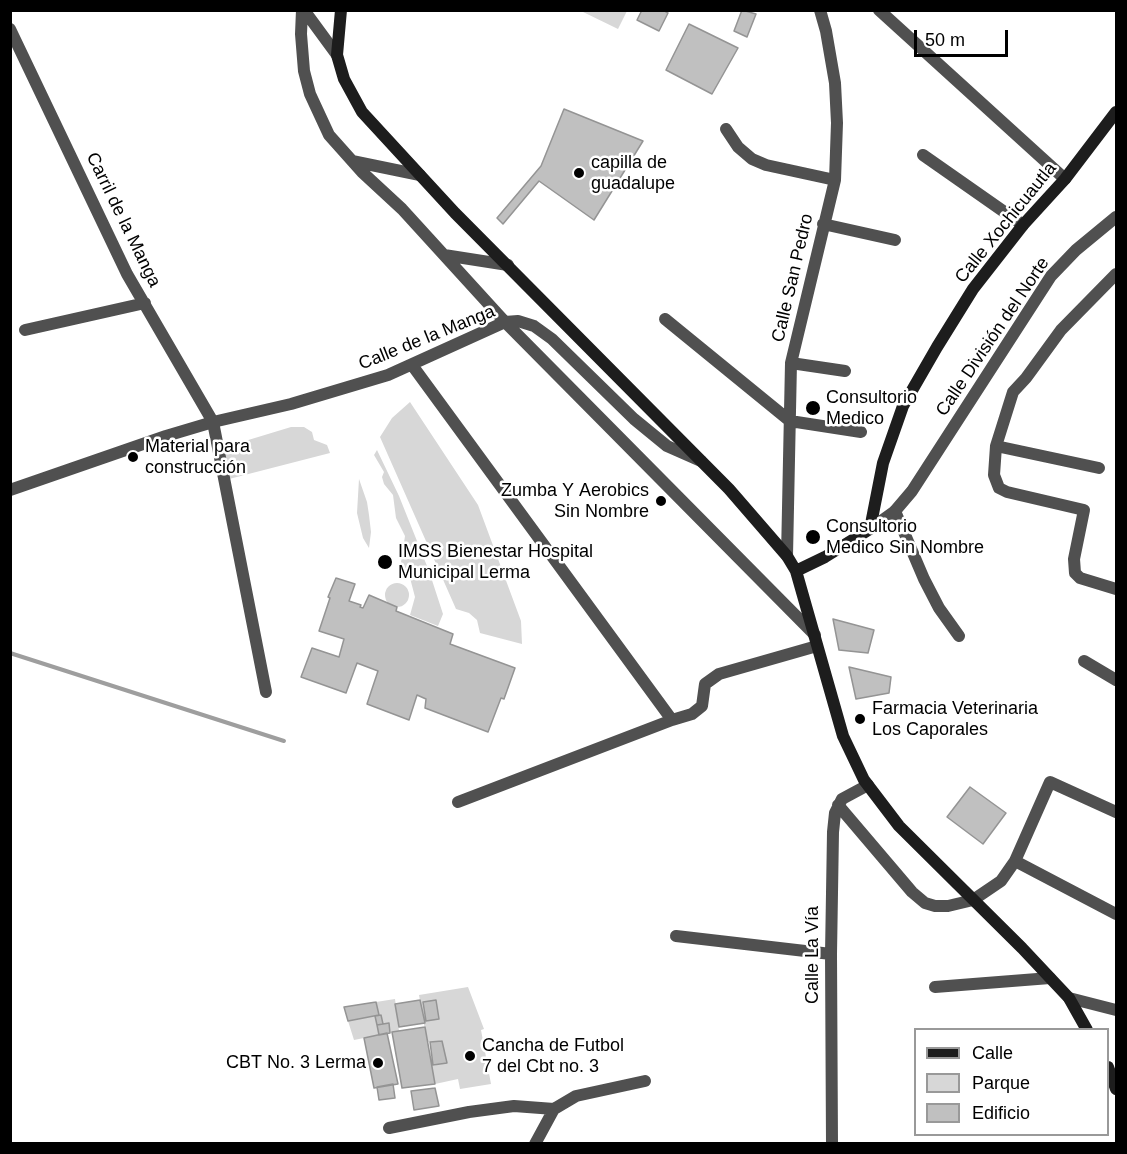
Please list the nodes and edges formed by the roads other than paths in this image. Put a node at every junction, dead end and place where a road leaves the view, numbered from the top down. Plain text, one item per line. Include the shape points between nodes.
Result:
1 (303, 10) edge
2 (341, 10) edge
3 (820, 10) edge
4 (879, 10) edge
5 (10, 29) edge
6 (337, 55) junction
7 (1116, 111) edge
8 (726, 129) dead end
9 (923, 155) dead end
10 (352, 161) junction
11 (420, 175) junction
12 (834, 180) junction
13 (1065, 180) junction
14 (1116, 217) edge
15 (823, 224) junction
16 (1023, 225) junction
17 (895, 240) dead end
18 (444, 255) junction
19 (508, 265) junction
20 (1116, 274) edge
21 (145, 303) junction
22 (665, 319) dead end
23 (505, 322) junction
24 (25, 330) dead end
25 (792, 363) junction
26 (412, 365) junction
27 (845, 371) dead end
28 (790, 421) junction
29 (213, 422) junction
30 (861, 432) dead end
31 (996, 446) junction
32 (701, 461) junction
33 (1099, 468) dead end
34 (10, 490) edge
35 (895, 511) junction
36 (870, 529) junction
37 (787, 556) junction
38 (796, 571) junction
39 (1116, 589) edge
40 (959, 636) dead end
41 (816, 640) junction
42 (1084, 661) dead end
43 (1116, 680) edge
44 (266, 692) dead end
45 (672, 720) junction
46 (868, 785) junction
47 (458, 802) dead end
48 (838, 805) junction
49 (1116, 812) edge
50 (1015, 861) junction
51 (973, 900) junction
52 (1116, 914) edge
53 (676, 936) dead end
54 (831, 954) junction
55 (1050, 978) junction
56 (935, 987) dead end
57 (1069, 998) junction
58 (1116, 1010) edge
59 (1086, 1028) edge
60 (1109, 1072) edge
61 (645, 1081) dead end
62 (1116, 1089) edge
63 (554, 1109) junction
64 (389, 1128) dead end
65 (535, 1143) edge
66 (832, 1143) edge

1 - 6 street
1 - 10 street via 304,71 310,94 329,135
2 - 6 main road
3 - 12 street, Calle San Pedro via 835,83
4 - 13 street
5 - 21 street, Carril de la Manga via 127,274
6 - 11 main road via 344,79 362,112
7 - 13 main road, Calle Xochicuautla
8 - 12 street via 752,159
9 - 16 street
10 - 11 street
10 - 18 street
11 - 19 main road
12 - 15 street, Calle San Pedro
13 - 16 main road, Calle Xochicuautla
14 - 35 street, Calle División del Norte via 1051,276 912,491
15 - 17 street
15 - 25 street, Calle San Pedro
16 - 36 main road, Calle Xochicuautla via 974,289 903,406 883,463
18 - 19 street
18 - 23 street
19 - 32 main road
20 - 31 street via 1060,330 1013,393
21 - 24 street
21 - 29 street, Carril de la Manga
22 - 28 street
23 - 26 street, Calle de la Manga
23 - 32 street via 534,326 667,446
23 - 41 street, Calle de la Manga
25 - 27 street
25 - 28 street, Calle San Pedro
26 - 29 street, Calle de la Manga via 291,404
26 - 45 street
28 - 30 street
28 - 37 street, Calle San Pedro
29 - 34 street, Calle de la Manga
29 - 44 street, Carril de la Manga
31 - 33 street
31 - 39 street via 994,475 999,488 1084,510 1074,559 1076,573 1080,578
32 - 37 main road
35 - 36 street, Calle División del Norte
35 - 40 street via 924,579
36 - 38 main road, Calle División del Norte
37 - 38 main road
38 - 41 main road
41 - 45 street via 720,674 705,684 702,706 692,714
41 - 46 main road via 843,736
42 - 43 street
45 - 47 street
46 - 48 street
46 - 51 main road via 898,826
48 - 51 street via 925,903 948,906
48 - 54 street, Calle La Vía via 833,832
49 - 50 street via 1050,782
50 - 51 street via 1001,881
50 - 52 street
51 - 55 main road
53 - 54 street
54 - 66 street, Calle La Vía
55 - 56 street
55 - 57 main road
57 - 58 street
57 - 59 main road
60 - 62 main road
61 - 63 street via 576,1096
63 - 64 street via 514,1106
63 - 65 street

